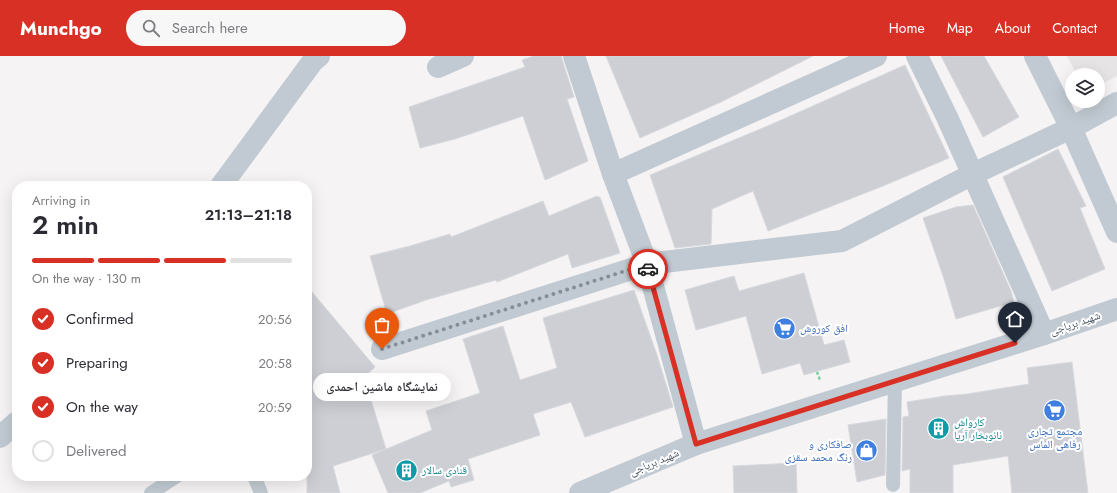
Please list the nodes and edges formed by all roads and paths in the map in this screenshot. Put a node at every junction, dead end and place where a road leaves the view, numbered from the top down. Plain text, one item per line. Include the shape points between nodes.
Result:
1 (319, 56) edge
2 (463, 56) edge
3 (574, 56) edge
4 (876, 56) edge
5 (917, 56) edge
6 (1036, 56) edge
7 (438, 67) dead end
8 (1117, 103) edge
9 (1071, 128) junction
10 (613, 174) junction
11 (973, 174) junction
12 (225, 181) edge
13 (1117, 232) edge
14 (647, 264) junction
15 (1117, 309) edge
16 (1044, 334) junction
17 (382, 349) dead end
18 (895, 381) junction
19 (12, 426) edge
20 (0, 437) edge
21 (696, 444) junction
22 (169, 481) edge
23 (256, 481) edge
24 (893, 485) dead end
25 (151, 493) edge
26 (261, 493) edge
27 (580, 493) edge

1 - 12 street
2 - 7 street
3 - 10 street
4 - 10 street
5 - 11 street
6 - 9 street
8 - 9 street
9 - 11 street
9 - 13 street
10 - 14 street
11 - 14 street via 842,241
11 - 16 street
14 - 17 street
14 - 21 street
15 - 16 street, شهید بریاجی
16 - 18 street, شهید بریاجی
18 - 21 street, شهید بریاجی
18 - 24 lane
19 - 20 street
21 - 27 street, شهید بریاجی
22 - 25 lane
23 - 26 lane

